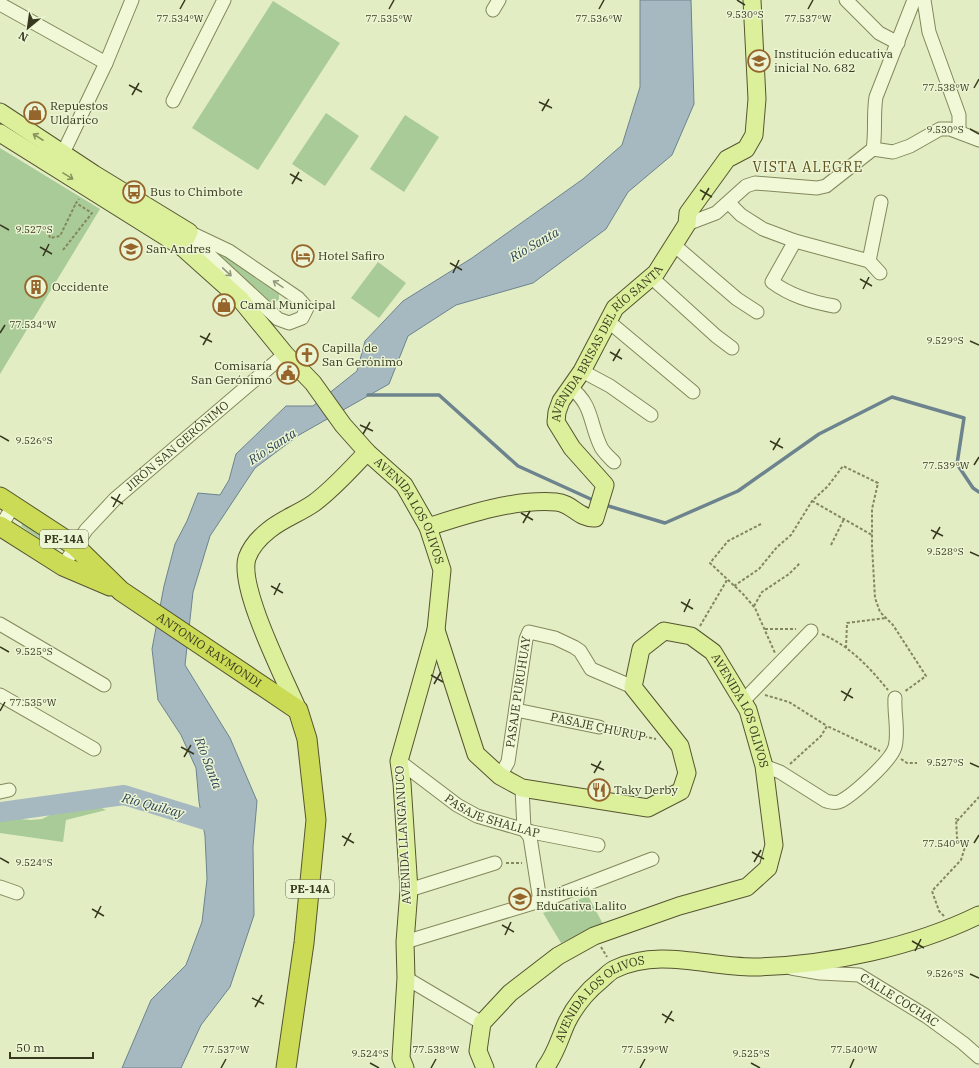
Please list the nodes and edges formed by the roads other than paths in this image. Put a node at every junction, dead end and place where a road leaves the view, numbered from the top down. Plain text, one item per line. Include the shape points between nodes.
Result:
1 (132, 0) edge
2 (224, 0) edge
3 (752, 0) edge
4 (846, 0) edge
5 (914, 0) edge
6 (924, 0) edge
7 (0, 4) edge
8 (898, 43) junction
9 (106, 63) junction
10 (173, 101) dead end
11 (4, 125) edge
12 (959, 132) junction
13 (979, 140) edge
14 (873, 149) junction
15 (63, 153) junction
16 (87, 186) junction
17 (881, 202) dead end
18 (729, 203) junction
19 (687, 224) junction
20 (186, 239) junction
21 (795, 241) junction
22 (674, 245) junction
23 (869, 261) junction
24 (880, 273) dead end
25 (651, 277) junction
26 (834, 306) dead end
27 (757, 312) dead end
28 (608, 321) junction
29 (732, 348) dead end
30 (285, 354) junction
31 (582, 371) junction
32 (570, 387) junction
33 (693, 392) dead end
34 (651, 415) dead end
35 (367, 452) junction
36 (614, 462) dead end
37 (6, 501) edge
38 (0, 527) edge
39 (428, 527) junction
40 (75, 546) junction
41 (63, 566) junction
42 (121, 591) junction
43 (0, 624) edge
44 (436, 630) junction
45 (811, 631) road end
46 (104, 685) dead end
47 (633, 687) junction
48 (0, 695) edge
49 (895, 698) road end
50 (743, 701) junction
51 (298, 710) junction
52 (516, 710) junction
53 (599, 727) road end
54 (94, 749) dead end
55 (399, 761) junction
56 (772, 769) junction
57 (500, 776) junction
58 (522, 788) junction
59 (524, 829) junction
60 (598, 845) dead end
61 (652, 859) dead end
62 (495, 863) road end
63 (0, 887) edge
64 (409, 890) junction
65 (17, 893) dead end
66 (540, 901) junction
67 (979, 915) edge
68 (405, 942) junction
69 (785, 965) junction
70 (406, 978) junction
71 (482, 1023) junction
72 (979, 1057) edge
73 (286, 1068) edge
74 (404, 1068) edge
75 (485, 1068) edge
76 (545, 1068) edge

1 - 9 street
2 - 10 street
3 - 19 main road, AVENIDA BRISAS DEL RÍO SANTA via 757,99 754,135 746,149 727,159 688,214
4 - 8 street via 880,33
5 - 8 street
6 - 12 street via 929,32 958,115
7 - 9 street
8 - 14 street via 876,97
9 - 15 street
15 -> 11 main road
11 -> 16 main road
12 - 13 street
12 - 14 street via 940,129 910,146 893,152
14 - 18 street via 826,186 817,188 755,184 746,186
15 - 16 main road
16 - 20 main road, AVENIDA LOS OLIVOS via 138,209
17 - 23 street
18 - 19 street via 716,213
18 - 21 street via 741,215 763,229
19 - 22 main road, AVENIDA BRISAS DEL RÍO SANTA
20 -> 20 street via 208,254 278,318 290,323 302,318 307,308 298,298 229,251
20 - 30 main road, AVENIDA LOS OLIVOS
21 - 23 street
21 - 26 street via 772,282 807,301
22 - 25 main road, AVENIDA BRISAS DEL RÍO SANTA
22 - 27 street via 737,299
23 - 24 street
25 - 28 main road, AVENIDA BRISAS DEL RÍO SANTA via 615,308
25 - 29 street
28 - 31 main road, AVENIDA BRISAS DEL RÍO SANTA
28 - 33 street
30 - 35 main road, AVENIDA LOS OLIVOS via 313,383 343,425
30 - 40 street, JIRÓN SAN GERÓNIMO via 115,499
31 - 32 main road, AVENIDA BRISAS DEL RÍO SANTA
31 - 34 street via 610,386
32 - 36 street via 580,394 588,406 600,447
32 - 39 main road, AVENIDA BRISAS DEL RÍO SANTA via 561,401 556,422 572,448 605,484 595,518 583,517 565,504 557,502 508,504
35 - 39 main road, AVENIDA LOS OLIVOS via 404,485
35 - 51 main road via 314,503 270,529 257,542 247,558 245,578 257,616
37 - 38 street
37 - 40 highway, PE-14A
38 - 41 highway, PE-14A
39 - 44 main road, AVENIDA LOS OLIVOS via 442,570
40 - 41 street, JIRÓN SAN GERÓNIMO
40 - 42 highway, PE-14A
41 - 42 highway, PE-14A
42 - 51 highway, ANTONIO RAYMONDI / PE-14A
43 - 46 street
44 - 55 main road, AVENIDA LLANGANUCO
44 - 57 main road, AVENIDA LOS OLIVOS via 476,754
45 - 50 street
47 - 50 main road, AVENIDA LOS OLIVOS via 641,649 664,631 691,636 713,652
47 - 52 street, PASAJE PURUHUAY via 591,669 580,651 574,647 556,638 529,632
47 - 58 main road, AVENIDA LOS OLIVOS via 680,746 687,773 681,791 648,808
48 - 54 street
49 - 56 street via 897,736 891,756 871,777 840,802 826,801
50 - 56 main road, AVENIDA LOS OLIVOS
51 - 73 highway, PE-14A via 307,739 316,820 304,943
52 - 53 street, PASAJE CHURUP
52 - 57 street, PASAJE PURUHUAY via 508,762
55 - 59 street, PASAJE SHALLAP via 457,805 477,816
55 - 64 main road, AVENIDA LLANGANUCO
56 - 71 main road, AVENIDA LOS OLIVOS via 774,845 768,868 747,887 679,906 594,936 558,956 510,993
57 - 58 main road, AVENIDA LOS OLIVOS
58 - 59 street
59 - 60 street, PASAJE SHALLAP
59 - 66 street via 530,837
61 - 66 street
62 - 64 street
63 - 65 street
64 - 68 main road, AVENIDA LLANGANUCO
66 - 68 street
67 - 69 main road, AVENIDA LOS OLIVOS via 955,927 886,949
68 - 70 main road, AVENIDA LLANGANUCO
69 - 72 street, CALLE COCHAC via 793,969 820,973 859,975 926,1016
69 - 76 main road, AVENIDA LOS OLIVOS via 754,967 680,959 641,961 615,969 584,994 567,1021 551,1060
70 - 71 street
70 - 74 main road, AVENIDA LLANGANUCO via 402,1058
71 - 75 main road via 478,1051

